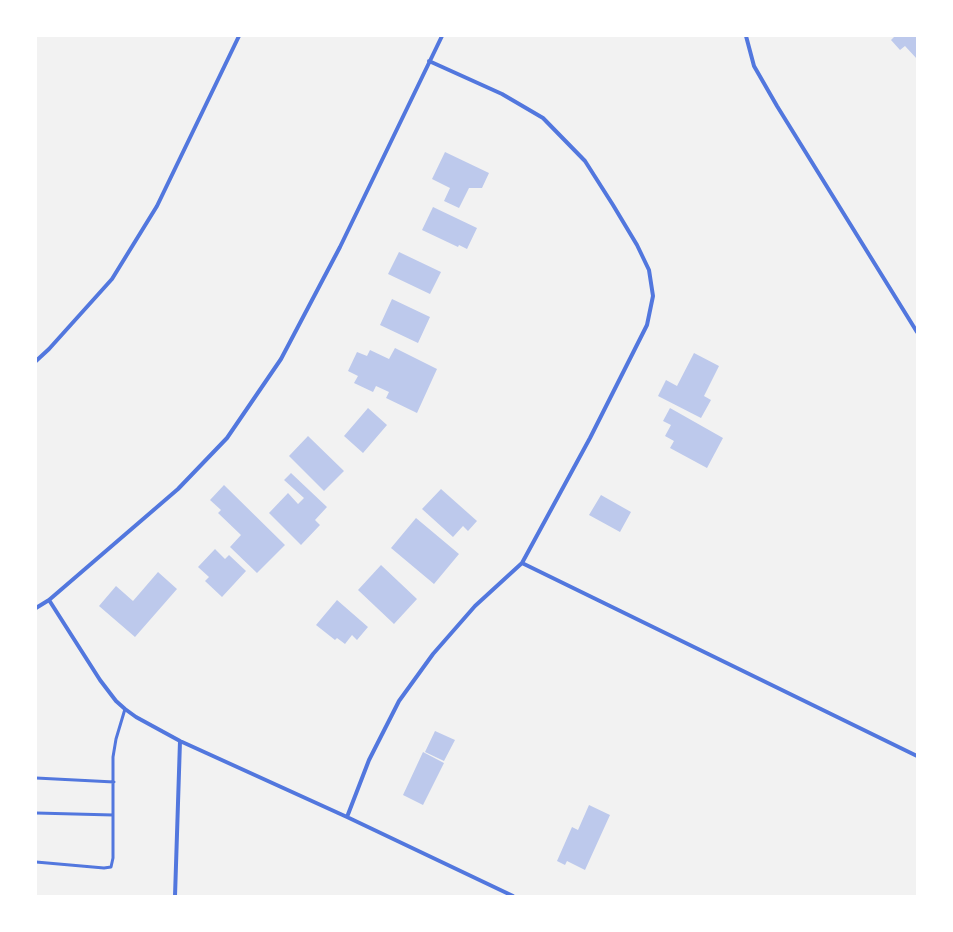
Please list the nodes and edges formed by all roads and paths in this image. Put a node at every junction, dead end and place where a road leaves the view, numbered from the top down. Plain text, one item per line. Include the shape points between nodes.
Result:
1 (239, 36) edge
2 (442, 36) edge
3 (746, 36) edge
4 (429, 61) junction
5 (917, 332) edge
6 (36, 361) edge
7 (522, 563) junction
8 (49, 600) junction
9 (36, 608) edge
10 (125, 709) junction
11 (180, 741) junction
12 (917, 756) edge
13 (36, 778) edge
14 (114, 782) junction
15 (36, 813) edge
16 (113, 815) junction
17 (346, 817) junction
18 (36, 862) edge
19 (175, 896) edge
20 (513, 896) edge

1 - 6 street via 157,206 112,279
2 - 4 street
3 - 5 street via 754,66 785,120
4 - 7 street via 502,94 543,118 585,161 637,245 649,270 654,296 647,326
4 - 8 street via 340,248 281,359 227,438 178,489
7 - 12 street
7 - 17 street via 475,606 433,654 399,701 369,760
8 - 9 street
8 - 10 street via 100,680
10 - 11 street
10 - 14 lane via 113,757
11 - 17 street
11 - 19 street
13 - 14 lane
14 - 16 lane
15 - 16 lane
16 - 18 lane via 111,867
17 - 20 street

